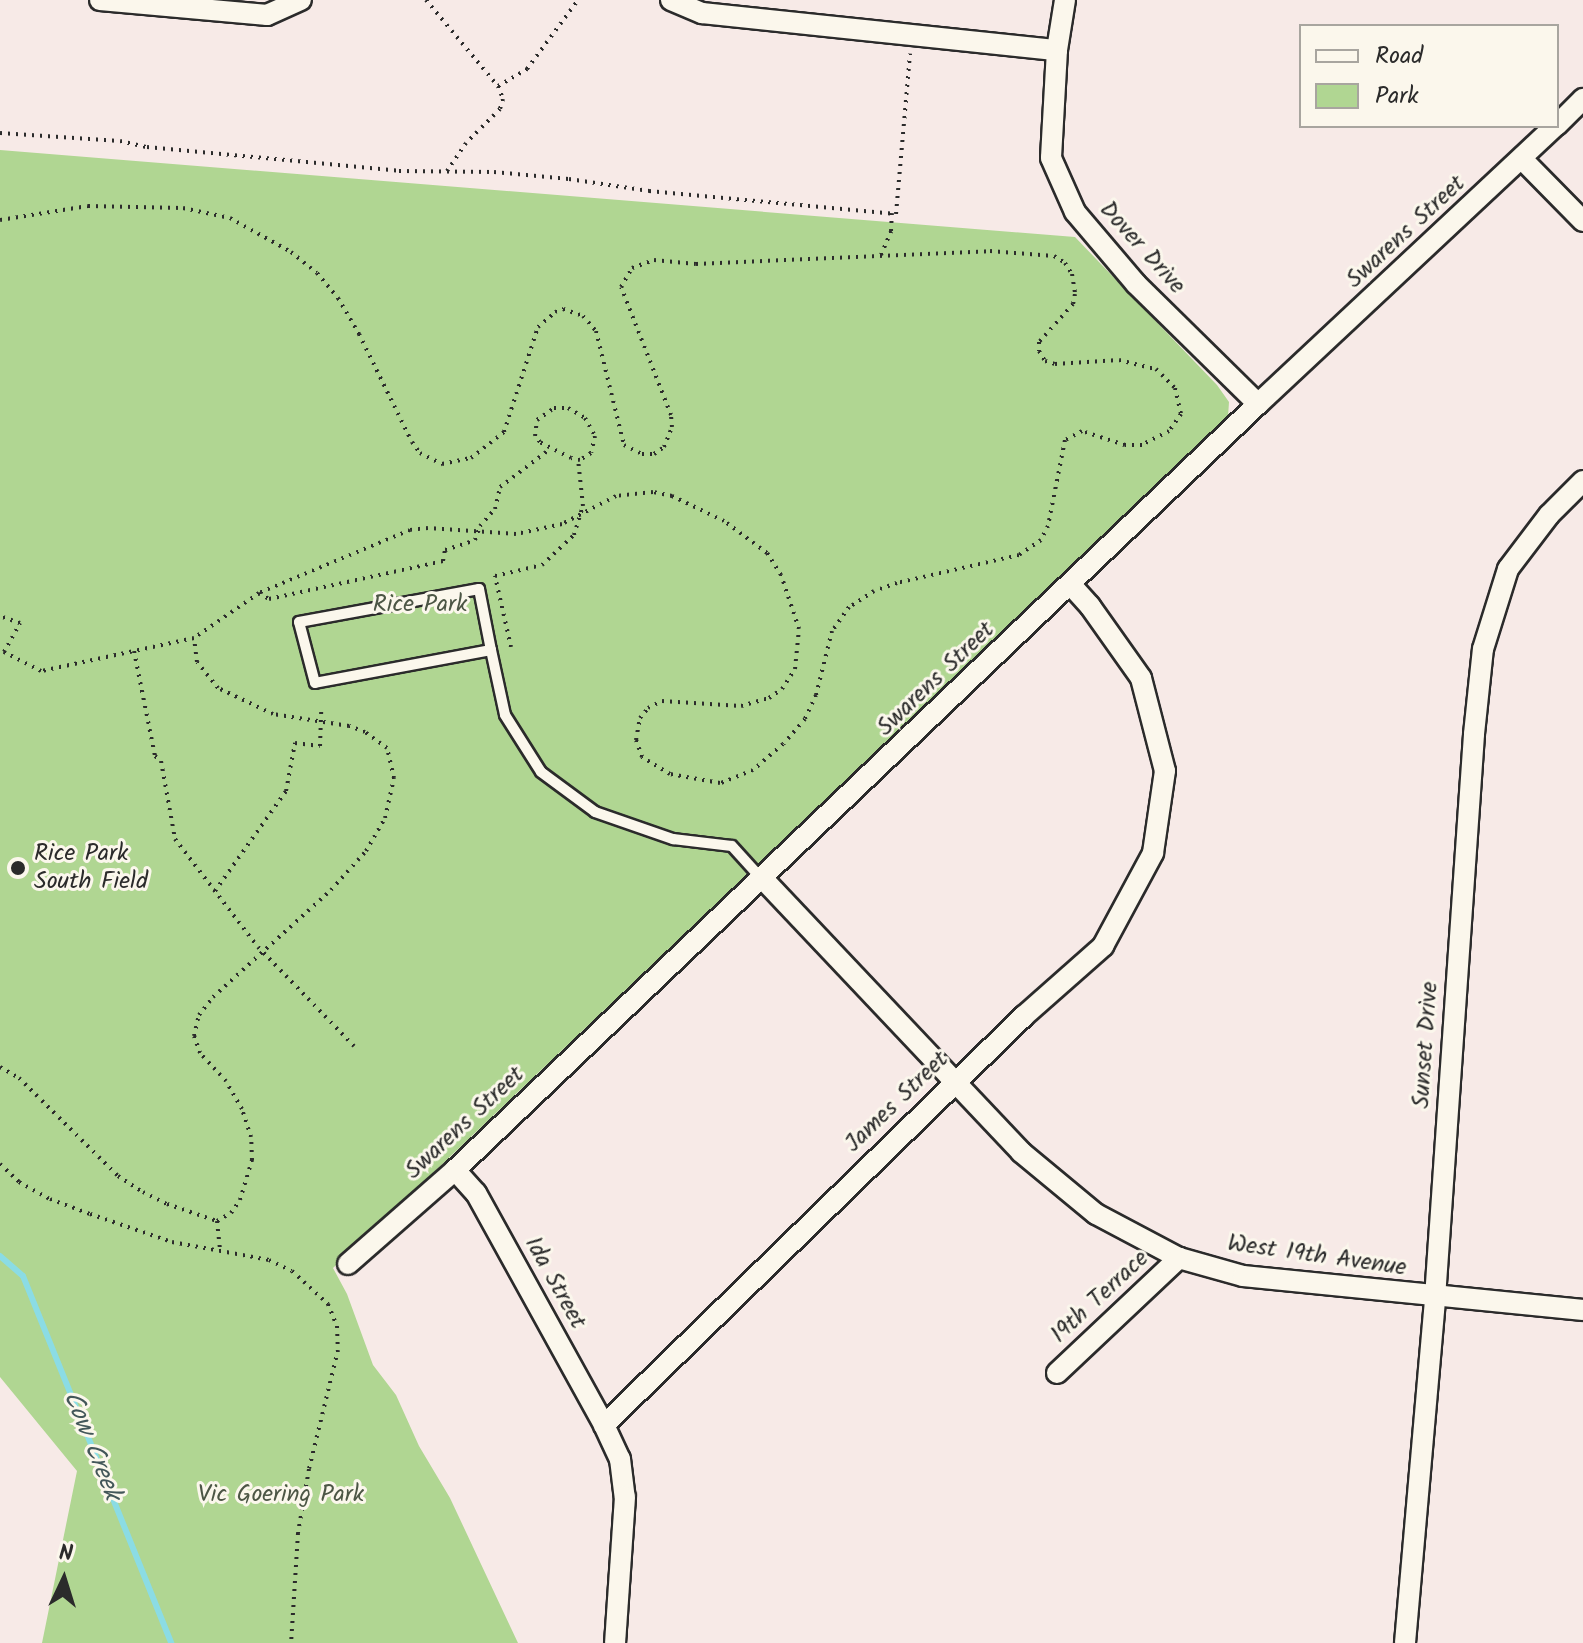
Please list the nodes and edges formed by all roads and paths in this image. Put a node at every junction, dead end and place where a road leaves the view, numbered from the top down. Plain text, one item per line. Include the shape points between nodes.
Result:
1 (100, 0) edge
2 (301, 0) edge
3 (426, 0) edge
4 (578, 0) edge
5 (671, 0) edge
6 (1065, 0) edge
7 (910, 49) dead end
8 (1057, 50) junction
9 (498, 86) junction
10 (1583, 99) edge
11 (1559, 122) edge
12 (1553, 128) edge
13 (0, 133) edge
14 (1522, 159) junction
15 (447, 171) junction
16 (892, 213) junction
17 (0, 220) edge
18 (1583, 221) edge
19 (881, 255) junction
20 (1258, 404) junction
21 (550, 449) junction
22 (578, 459) junction
23 (1583, 481) edge
24 (580, 514) junction
25 (478, 531) junction
26 (1071, 585) junction
27 (259, 593) junction
28 (0, 616) edge
29 (194, 638) junction
30 (511, 647) dead end
31 (491, 650) junction
32 (134, 651) junction
33 (321, 708) dead end
34 (322, 722) junction
35 (763, 879) junction
36 (215, 891) junction
37 (263, 950) junction
38 (354, 1046) dead end
39 (0, 1067) edge
40 (955, 1083) junction
41 (0, 1164) edge
42 (455, 1170) junction
43 (217, 1221) junction
44 (220, 1250) junction
45 (1179, 1258) junction
46 (348, 1264) dead end
47 (1435, 1298) junction
48 (1583, 1310) edge
49 (1057, 1373) dead end
50 (604, 1425) junction
51 (291, 1643) edge
52 (615, 1643) edge
53 (1405, 1643) edge

1 - 2 street via 267,15
3 - 9 path
4 - 9 path via 531,64
5 - 8 street via 702,13
6 - 8 street, Dover Drive
7 - 16 path via 896,214
8 - 20 street, Dover Drive via 1051,158 1075,212 1136,284
9 - 15 path via 500,109
10 - 11 street, Swarens Street
12 - 14 street, Swarens Street
13 - 15 path via 399,171
14 - 18 street
14 - 20 street, Swarens Street
15 - 16 path via 597,181 649,191
16 - 19 path
17 - 19 path via 88,206 183,208 230,218 317,273 359,334 412,442 420,453 442,464 471,458 504,432 538,327 563,309 583,316 596,331 624,445 642,454 664,447 671,415 621,287 642,262
19 - 24 path via 1025,252 1060,259 1072,274 1075,294 1073,304 1039,342 1045,361 1119,360 1156,369 1180,399 1176,424 1142,445 1082,431 1073,434 1061,451 1048,526 1032,547 1019,555 897,583 849,607 832,631 805,719 753,770 720,783 687,779 653,765 638,748 637,728 648,708 662,701 741,706 782,689 795,669 800,641 781,575 750,537 672,496 625,495
20 - 26 street, Swarens Street
21 - 22 path
21 - 22 path via 535,436 537,420 554,408 575,410 589,424 595,442 591,453
21 - 25 path via 500,487 495,509
22 - 24 path via 584,489
23 - 47 street, Sunset Drive via 1508,569 1483,649
24 - 25 path via 538,531
24 - 30 path via 574,535 556,556 527,571 495,576
25 - 27 path via 410,530
25 - 27 path via 472,543 442,552 443,561 269,599
26 - 35 street, Swarens Street
26 - 40 street, James Street via 1141,678 1165,771 1153,853 1103,946
27 - 29 path
28 - 32 path via 20,623 4,652 41,671
29 - 32 path
29 - 34 path via 197,662 218,688 273,714
31 - 31 lane via 479,589 299,622 315,683
31 - 35 lane via 505,715 541,772 595,812 673,839 732,846
32 - 36 path via 175,839
33 - 34 path
34 - 36 path via 320,746 295,743 286,791
34 - 37 path via 365,732 387,748 394,778 388,810 352,868
35 - 40 street, West 19th Avenue
35 - 42 street, Swarens Street
36 - 37 path
37 - 38 path
37 - 43 path via 213,997 199,1015 194,1036 200,1053 237,1101 251,1137 248,1182 231,1213
39 - 43 path via 19,1078 118,1176 167,1204
40 - 45 street, West 19th Avenue via 1021,1152 1096,1214
40 - 50 street, James Street
41 - 44 path via 50,1199 172,1242
42 - 46 street, Swarens Street
42 - 50 street, Ida Street via 476,1193
43 - 44 path
44 - 51 path via 269,1260 292,1271 328,1304 337,1326 334,1372 320,1410 298,1533
45 - 47 street, West 19th Avenue via 1243,1276
45 - 49 street, 19th Terrace
47 - 48 street, West 19th Avenue
47 - 53 street, Sunset Drive
50 - 52 street via 620,1459 625,1497

